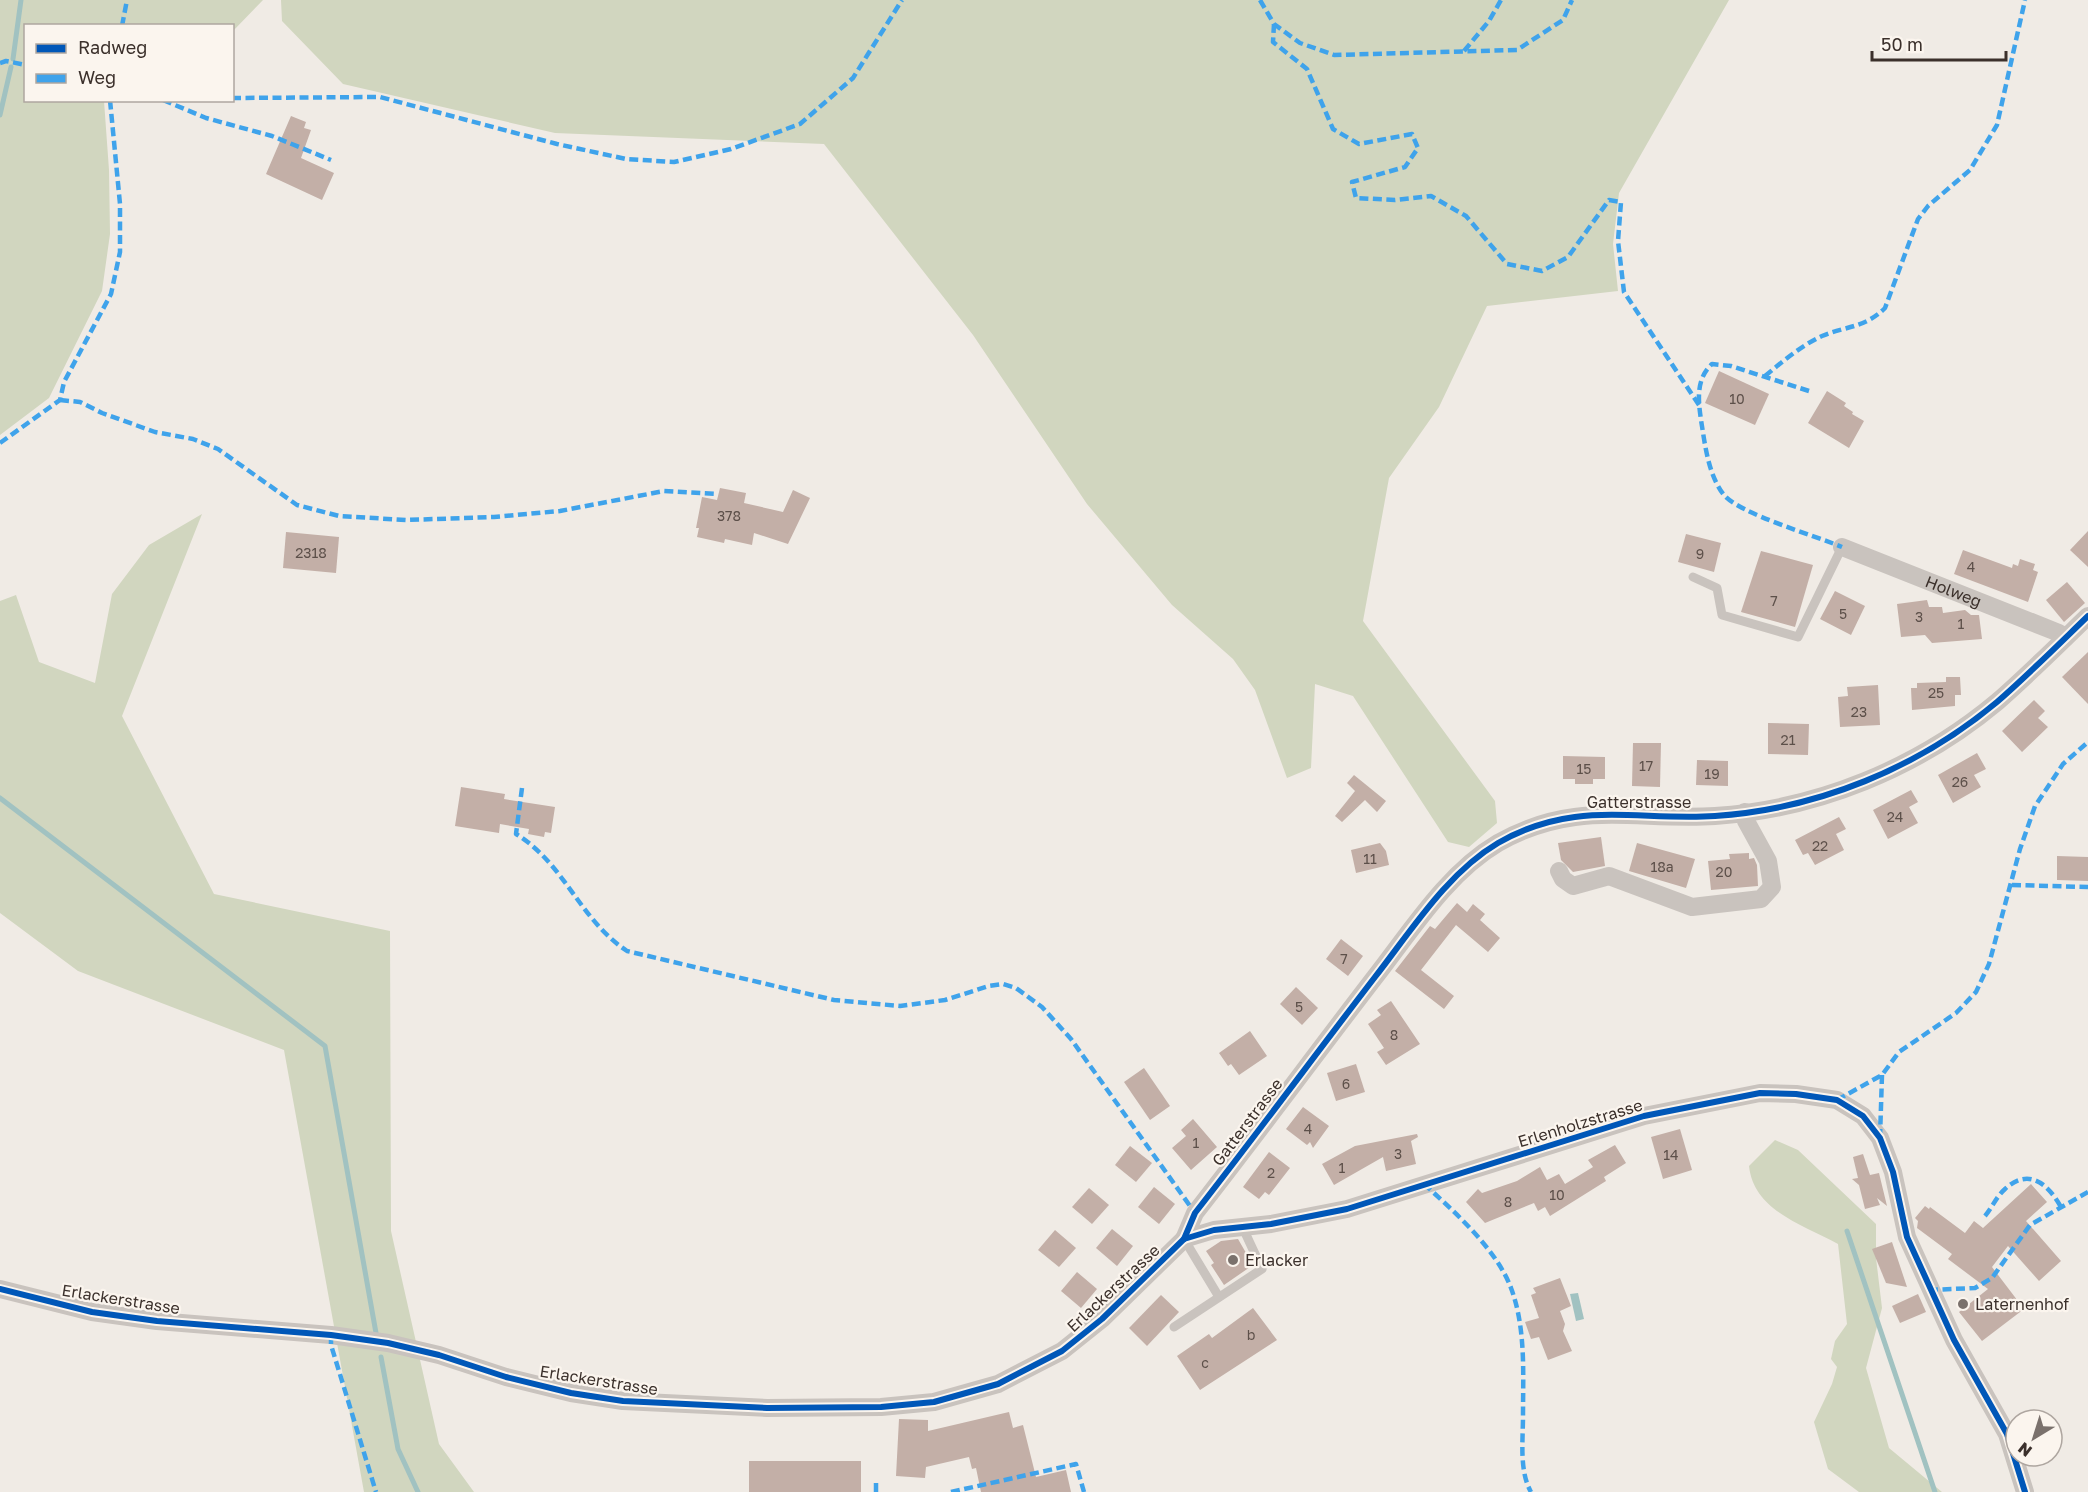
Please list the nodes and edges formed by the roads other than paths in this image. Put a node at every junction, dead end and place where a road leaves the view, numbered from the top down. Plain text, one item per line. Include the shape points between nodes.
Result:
1 (1842, 547) joint
2 (1693, 577) dead end
3 (2088, 616) edge
4 (2065, 638) junction
5 (1745, 812) junction
6 (1559, 871) dead end
7 (1242, 1226) junction
8 (1184, 1239) junction
9 (0, 1288) edge
10 (1220, 1296) junction
11 (1174, 1327) dead end
12 (2025, 1492) edge

1 - 2 lane via 1798,637 1722,615 1717,588
1 - 4 street, Holweg
3 - 4 street, Gatterstrasse
4 - 5 street, Gatterstrasse via 1996,702 1918,757 1849,788 1786,806
5 - 6 street via 1768,861 1772,887 1761,899 1692,907 1610,876 1573,886
5 - 8 street, Gatterstrasse via 1716,816 1568,816 1527,828 1478,857 1430,907 1313,1058 1195,1213
7 - 8 street, Erlenholzstrasse
7 - 10 lane via 1262,1269
7 - 12 street, Erlenholzstrasse via 1347,1209 1644,1116 1760,1093 1838,1100 1863,1116 1880,1138 1893,1172 1911,1247 1954,1340 2007,1434
8 - 9 street, Erlackerstrasse via 1085,1335 1037,1366 963,1395 882,1407 767,1408 623,1401 506,1377 388,1343 92,1312
8 - 10 lane
10 - 11 lane

